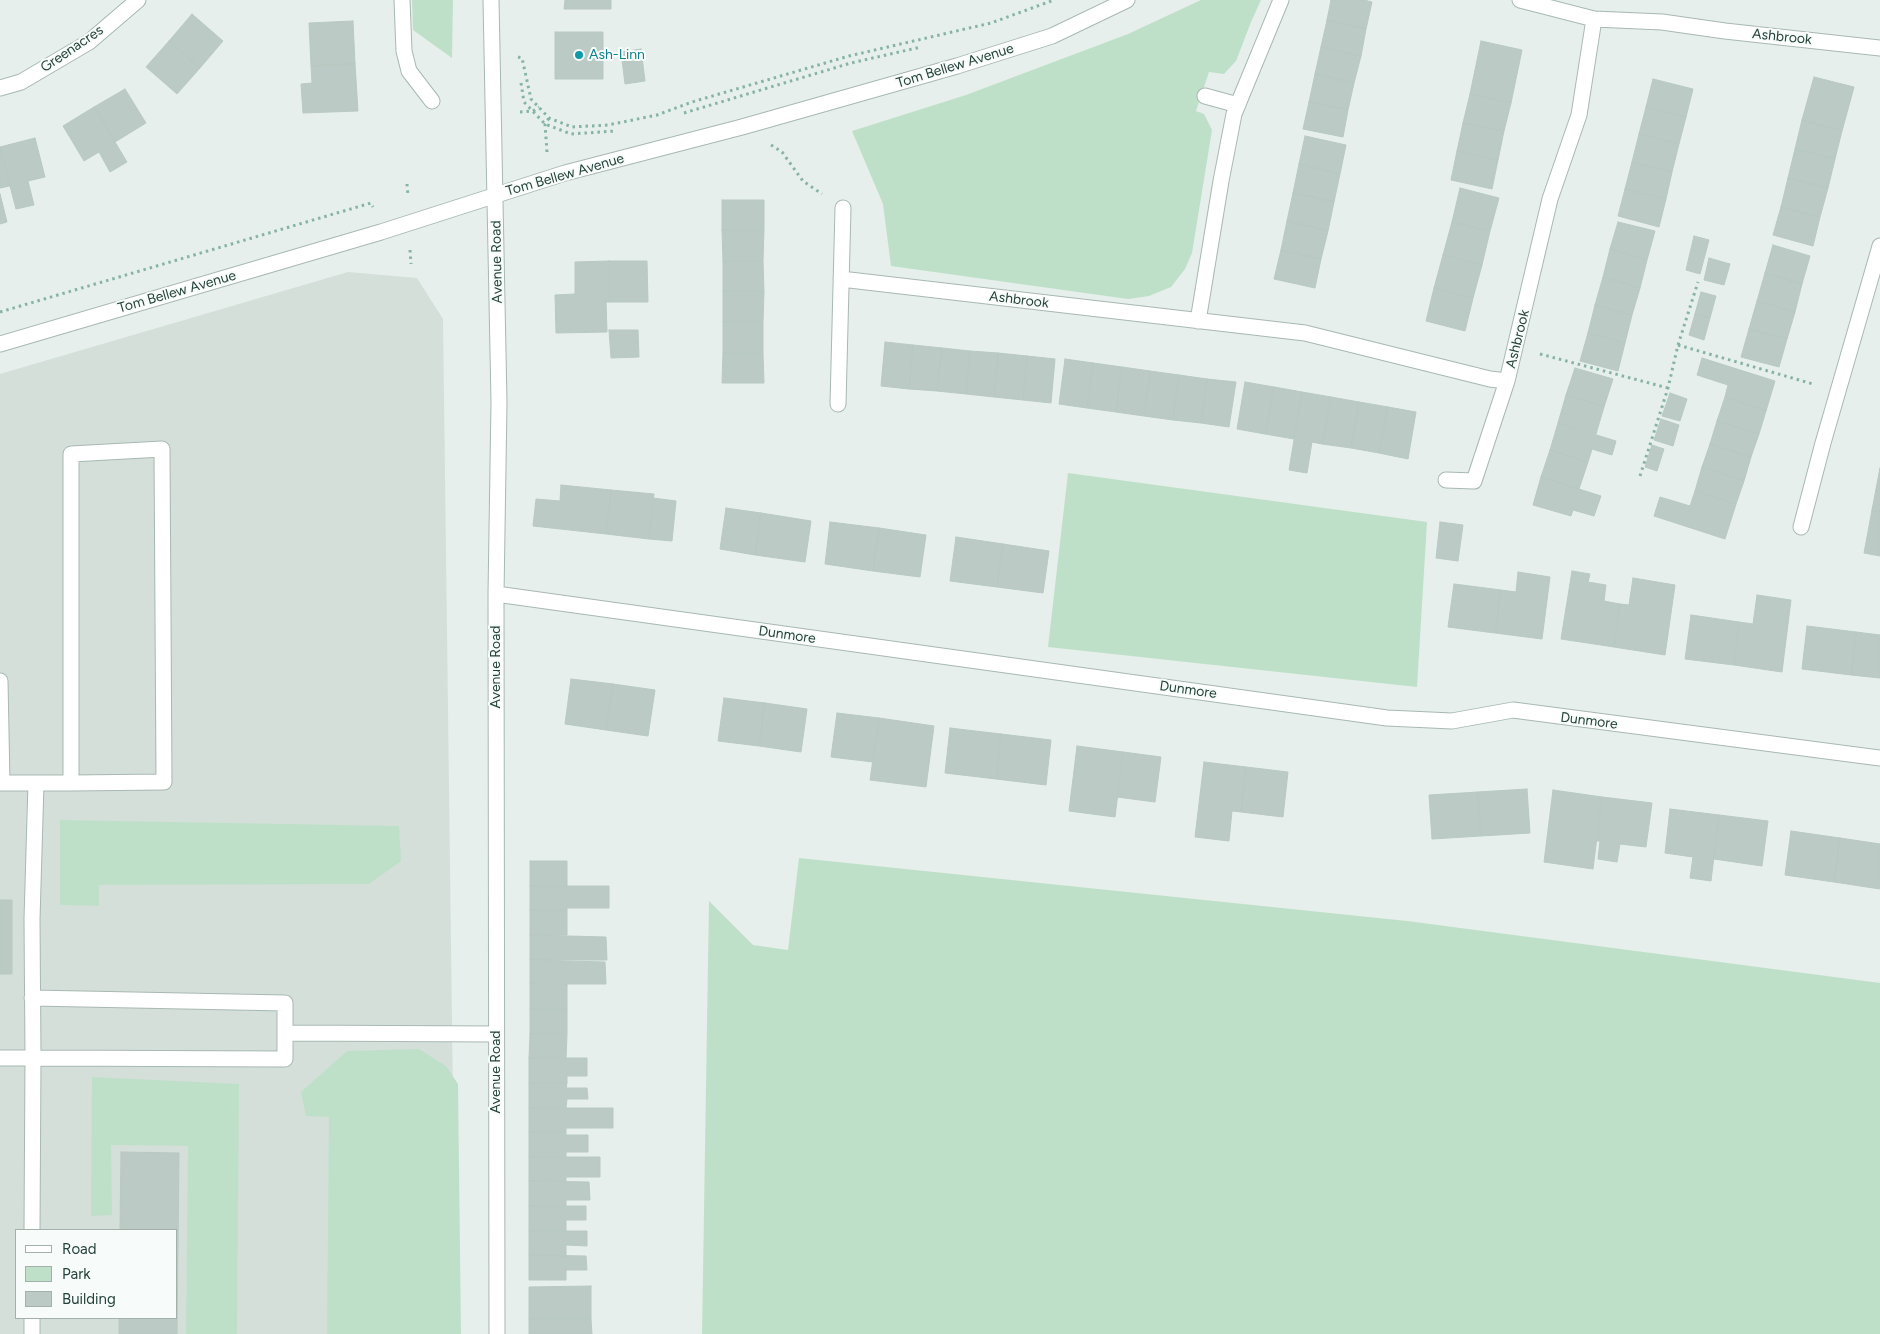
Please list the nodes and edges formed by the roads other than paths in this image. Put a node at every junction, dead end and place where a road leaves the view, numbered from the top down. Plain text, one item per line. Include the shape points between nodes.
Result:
1 (138, 0) edge
2 (402, 0) edge
3 (490, 0) edge
4 (1127, 0) edge
5 (1281, 0) edge
6 (1520, 0) edge
7 (1594, 19) junction
8 (1880, 48) edge
9 (0, 88) edge
10 (1205, 96) dead end
11 (432, 102) dead end
12 (1238, 105) junction
13 (495, 196) junction
14 (843, 208) road end
15 (1880, 246) edge
16 (841, 278) junction
17 (1198, 321) junction
18 (0, 344) edge
19 (1507, 381) junction
20 (838, 404) dead end
21 (1446, 480) dead end
22 (1801, 527) dead end
23 (496, 594) junction
24 (0, 682) edge
25 (1880, 758) edge
26 (1, 783) edge
27 (36, 783) junction
28 (72, 783) junction
29 (32, 998) junction
30 (285, 1033) junction
31 (496, 1034) junction
32 (0, 1058) edge
33 (33, 1058) junction
34 (32, 1229) edge
35 (32, 1319) edge
36 (32, 1334) edge
37 (496, 1334) edge

1 - 9 street, Greenacres via 89,42 21,82
2 - 11 street via 404,51 409,70
3 - 13 street, Avenue Road
4 - 13 street, Tom Bellew Avenue via 1052,36 957,66 565,173
5 - 12 street
6 - 7 street, Ashbrook
7 - 8 street, Ashbrook via 1662,22
7 - 19 street, Ashbrook via 1579,115 1550,199
10 - 12 street
12 - 17 street via 1221,181
13 - 18 street, Tom Bellew Avenue
13 - 23 street, Avenue Road via 499,402
14 - 16 street
15 - 22 street
16 - 17 street, Ashbrook
16 - 20 street
17 - 19 street, Ashbrook via 1305,333
19 - 21 street via 1474,481
23 - 25 street, Dunmore via 1387,718 1452,721 1513,710
23 - 31 street, Avenue Road
24 - 26 street
26 - 27 street
27 - 28 street
27 - 29 street
28 - 28 street via 164,782 162,449 71,454
29 - 30 street via 285,1003
29 - 33 street
30 - 31 street
30 - 33 street via 285,1059
31 - 37 street, Avenue Road
32 - 33 street
33 - 34 street
35 - 36 street

